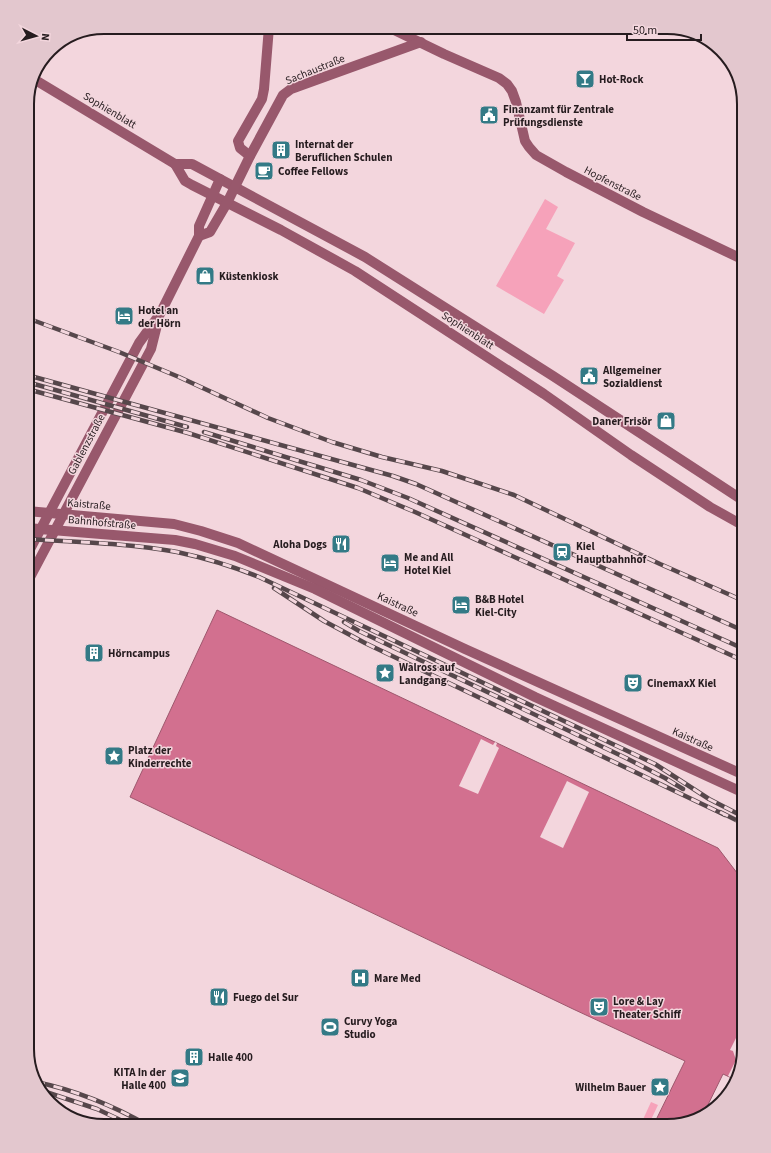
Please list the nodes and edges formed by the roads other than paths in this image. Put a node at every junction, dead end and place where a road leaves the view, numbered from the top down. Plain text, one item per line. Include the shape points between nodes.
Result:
1 (268, 34) edge
2 (403, 34) edge
3 (421, 42) junction
4 (38, 81) edge
5 (250, 156) junction
6 (175, 164) junction
7 (220, 179) junction
8 (235, 188) junction
9 (213, 196) junction
10 (227, 203) junction
11 (199, 236) junction
12 (737, 257) edge
13 (160, 314) junction
14 (737, 496) edge
15 (34, 512) edge
16 (737, 522) edge
17 (34, 529) edge
18 (175, 540) joint
19 (34, 542) edge
20 (34, 570) edge
21 (737, 772) edge
22 (737, 790) edge

1 - 5 main road via 262,99 238,141 240,148
2 - 3 main road
3 - 5 main road, Sachaustraße via 291,89 283,95
3 - 12 main road, Hopfenstraße via 499,78 512,91 525,141 536,155 644,212
4 - 6 main road, Sophienblatt
5 - 8 main road, Sachaustraße
6 - 7 main road, Sophienblatt via 192,164
6 - 9 main road, Sophienblatt via 185,180
7 - 8 main road, Sophienblatt
7 - 9 main road, Gablenzstraße
8 - 10 main road, Gablenzstraße
8 - 14 main road, Sophienblatt via 365,257
9 - 10 main road, Sophienblatt
9 - 11 main road, Gablenzstraße via 199,226
10 - 11 main road, Gablenzstraße via 210,232
10 - 16 main road, Sophienblatt via 355,271 544,394 710,507
11 - 13 main road, Gablenzstraße
13 - 19 main road, Gablenzstraße via 139,343
13 - 20 main road, Gablenzstraße via 151,349
15 - 21 main road, Kaistraße via 170,523 238,543
17 - 18 main road, Bahnhofstraße
18 - 22 main road, Kaistraße via 235,556 315,589 535,697

